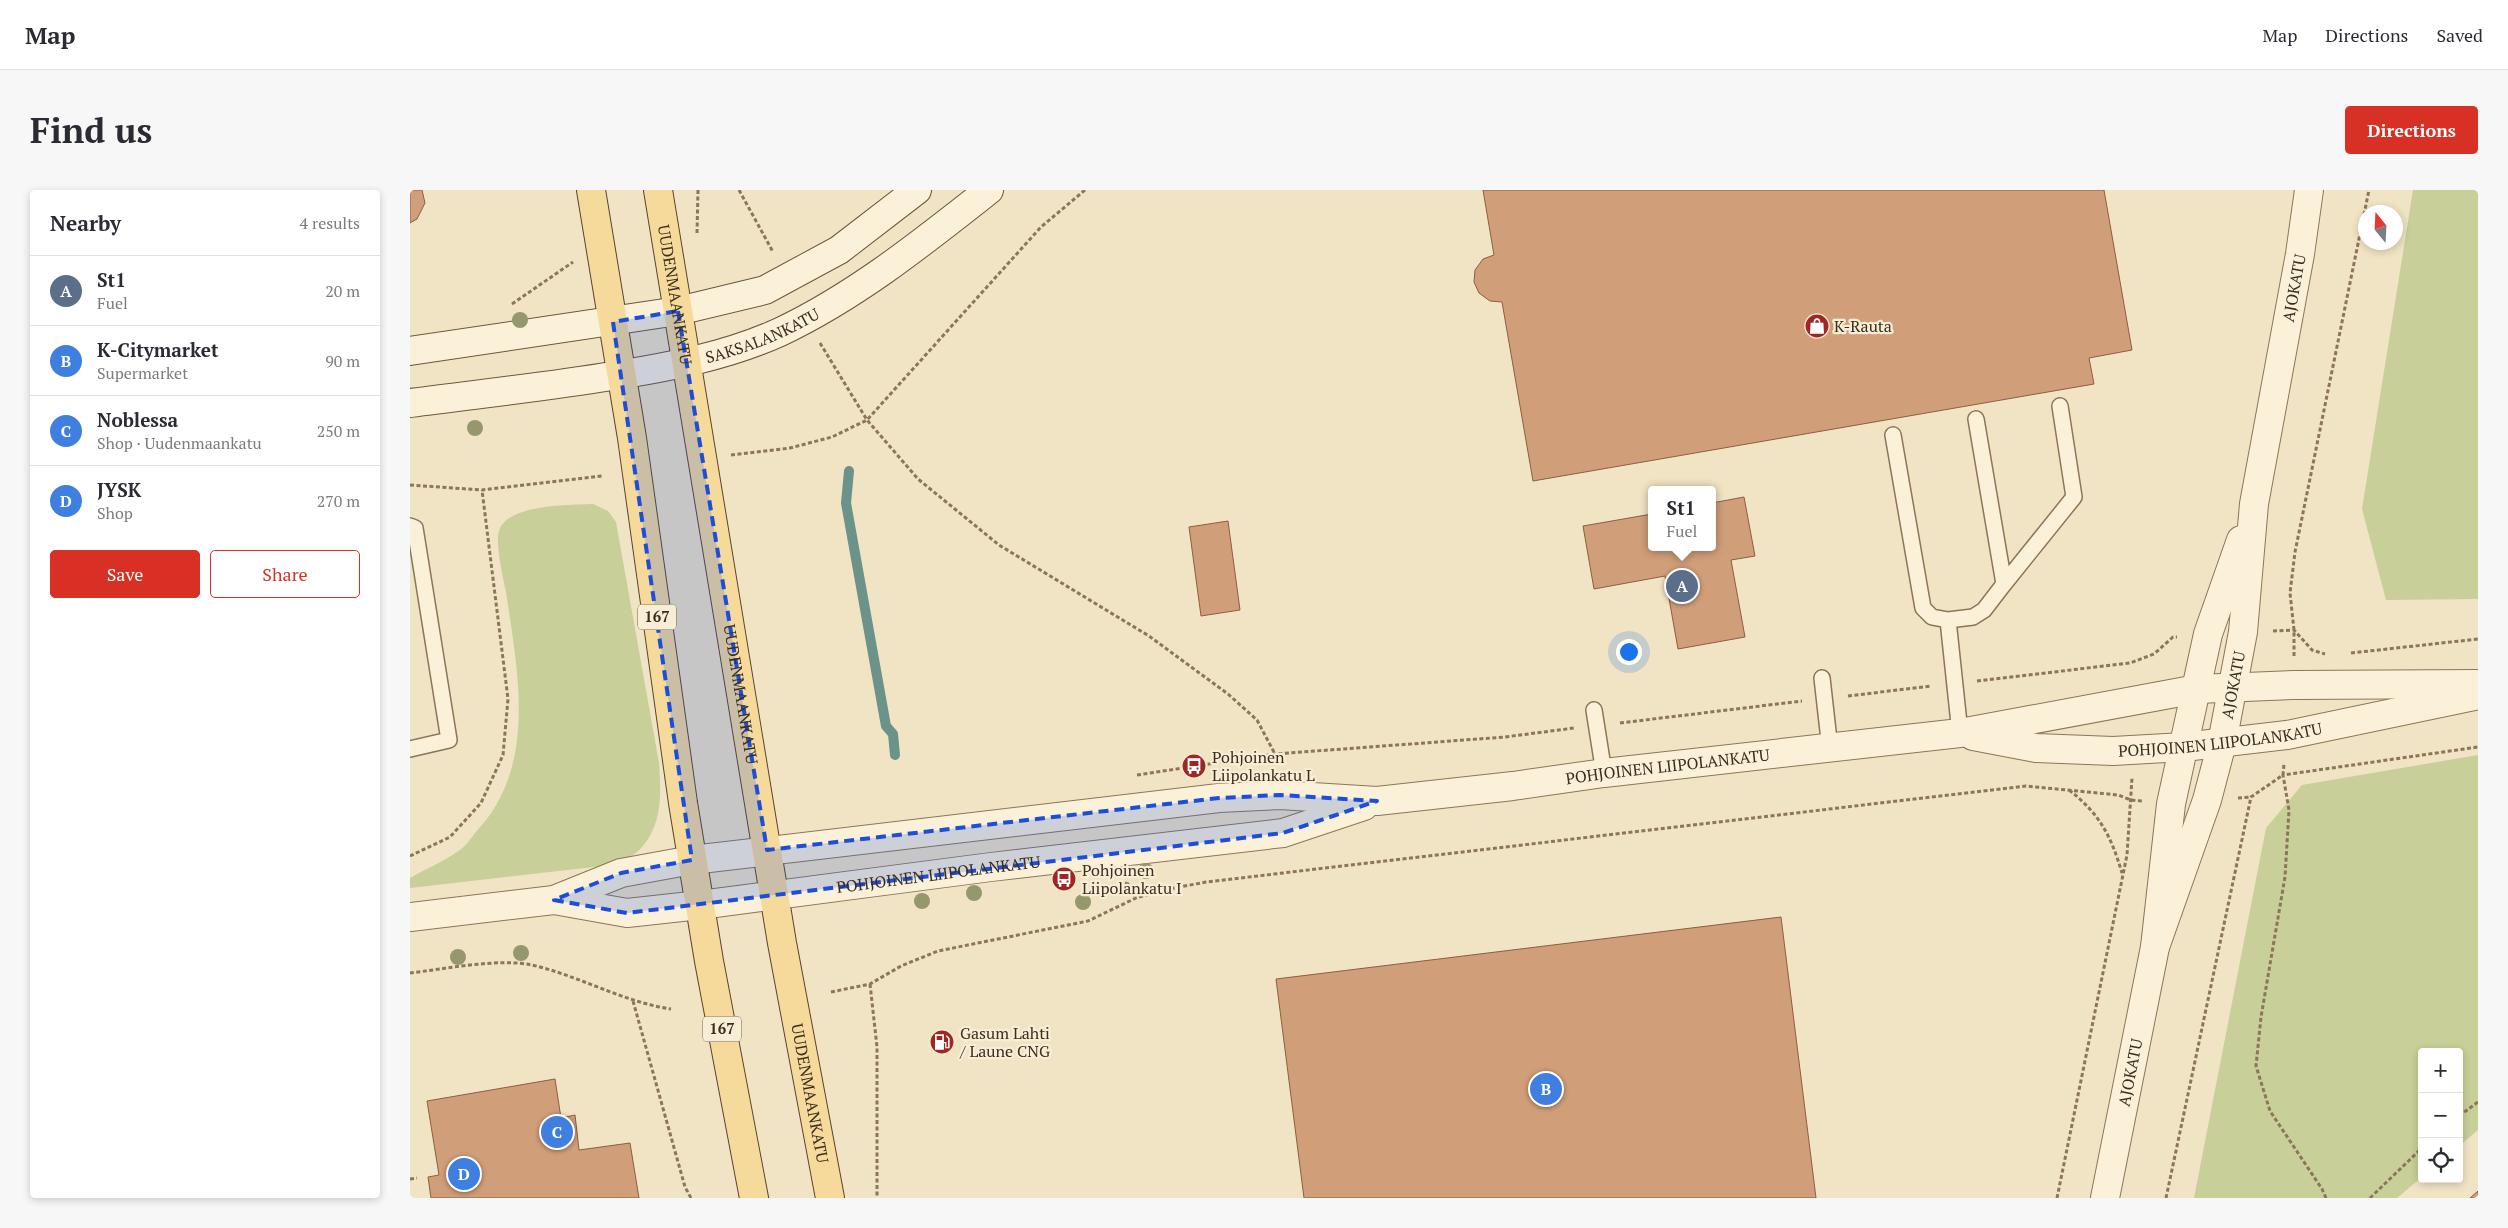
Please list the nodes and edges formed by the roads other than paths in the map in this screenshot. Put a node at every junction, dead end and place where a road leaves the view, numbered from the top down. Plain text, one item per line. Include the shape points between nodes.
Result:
1 (590, 190) edge
2 (658, 190) edge
3 (917, 190) edge
4 (989, 190) edge
5 (2309, 190) edge
6 (678, 311) junction
7 (613, 322) junction
8 (410, 351) edge
9 (686, 364) junction
10 (621, 375) junction
11 (410, 403) edge
12 (2060, 406) dead end
13 (1976, 419) dead end
14 (1893, 435) dead end
15 (2254, 504) junction
16 (410, 526) edge
17 (2004, 584) junction
18 (1948, 620) junction
19 (1822, 678) dead end
20 (2478, 684) edge
21 (2232, 688) junction
22 (2197, 690) junction
23 (2478, 696) edge
24 (1594, 710) dead end
25 (1960, 733) junction
26 (2222, 743) junction
27 (2184, 747) junction
28 (410, 749) edge
29 (1830, 749) junction
30 (1604, 773) junction
31 (1377, 801) junction
32 (767, 850) junction
33 (692, 860) junction
34 (775, 896) junction
35 (554, 900) junction
36 (700, 905) junction
37 (410, 917) edge
38 (2156, 947) junction
39 (754, 1198) edge
40 (830, 1198) edge
41 (2105, 1198) edge

1 - 7 main road, 167
2 - 6 main road, UUDENMAANKATU
3 - 6 street via 839,250 765,290
4 - 9 street, SAKSALANKATU via 876,276 824,309 778,332
5 - 15 street, AJOKATU
6 - 7 street
6 - 9 main road, UUDENMAANKATU
7 - 8 street
7 - 10 main road, 167
9 - 10 street, SAKSALANKATU
9 - 32 main road, UUDENMAANKATU
10 - 11 street, SAKSALANKATU
10 - 33 main road, 167
12 - 17 lane via 2074,497
13 - 17 lane
14 - 18 lane via 1924,608 1932,617
15 - 21 street, AJOKATU via 2243,632
15 - 22 street, AJOKATU via 2208,634
16 - 28 lane via 415,528 449,740
17 - 18 lane via 1984,610 1972,617
18 - 25 lane
19 - 29 lane
20 - 21 street, POHJOINEN LIIPOLANKATU
21 - 22 street, POHJOINEN LIIPOLANKATU
21 - 26 street, AJOKATU
22 - 25 street, POHJOINEN LIIPOLANKATU
22 - 27 street, AJOKATU
23 - 26 street, POHJOINEN LIIPOLANKATU via 2287,734
24 - 30 lane
25 - 27 street, POHJOINEN LIIPOLANKATU via 2036,748 2113,751
25 - 29 street, POHJOINEN LIIPOLANKATU
26 - 27 street, POHJOINEN LIIPOLANKATU
26 - 38 street, AJOKATU
27 - 38 street, AJOKATU via 2170,804
29 - 30 street, POHJOINEN LIIPOLANKATU
30 - 31 street, POHJOINEN LIIPOLANKATU
31 - 32 street, POHJOINEN LIIPOLANKATU via 1280,795 1219,798
31 - 34 street, POHJOINEN LIIPOLANKATU via 1283,833
32 - 33 street, POHJOINEN LIIPOLANKATU
32 - 34 main road, UUDENMAANKATU
33 - 35 street, POHJOINEN LIIPOLANKATU via 621,873
33 - 36 main road, 167
34 - 36 street, POHJOINEN LIIPOLANKATU
34 - 40 main road, UUDENMAANKATU
35 - 36 street, POHJOINEN LIIPOLANKATU via 627,913
35 - 37 street, POHJOINEN LIIPOLANKATU
36 - 39 main road, 167
38 - 41 street, AJOKATU

